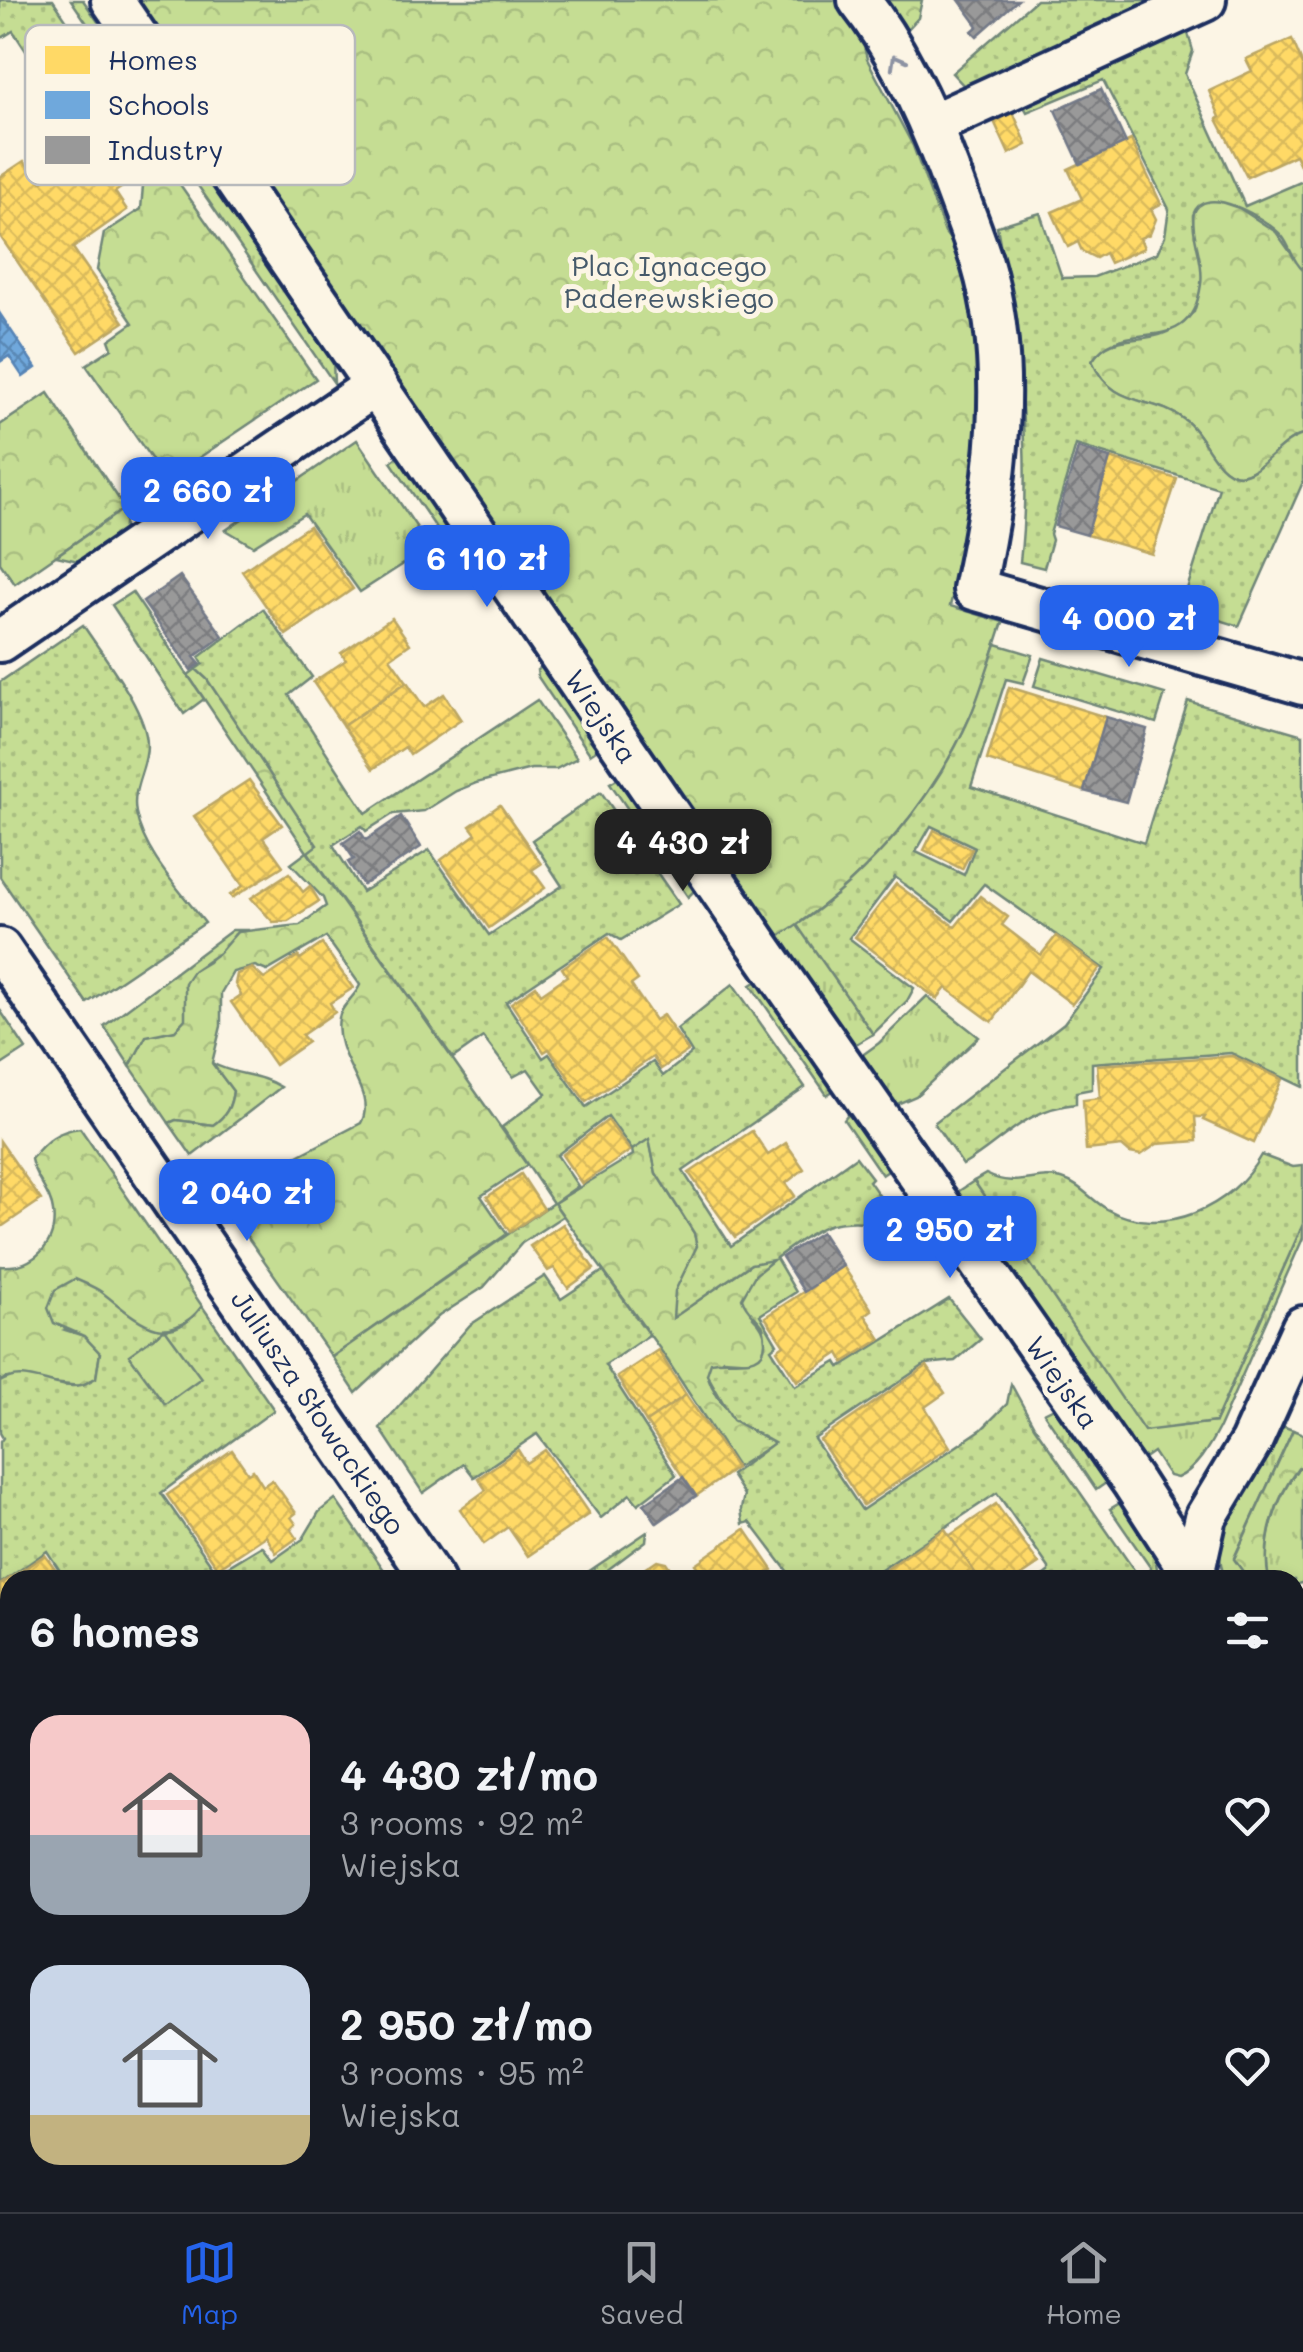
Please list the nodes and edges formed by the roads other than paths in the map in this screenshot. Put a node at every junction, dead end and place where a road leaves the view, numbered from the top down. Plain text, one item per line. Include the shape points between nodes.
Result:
1 (112, 0) edge
2 (859, 0) edge
3 (1204, 0) edge
4 (129, 25) edge
5 (931, 125) junction
6 (239, 185) edge
7 (376, 385) junction
8 (0, 641) edge
9 (1303, 684) edge
10 (0, 949) edge
11 (1303, 1328) edge
12 (426, 1570) edge
13 (1189, 1570) edge
14 (1196, 1570) edge

1 - 4 street, Wiejska
5 -> 2 street
3 - 5 street
5 - 9 street via 982,262 994,339 995,462 974,589
6 - 7 street, Wiejska
7 - 8 street
7 - 13 street, Wiejska
10 - 12 street, Juliusza Słowackiego
11 - 14 street via 1251,1442 1206,1517

